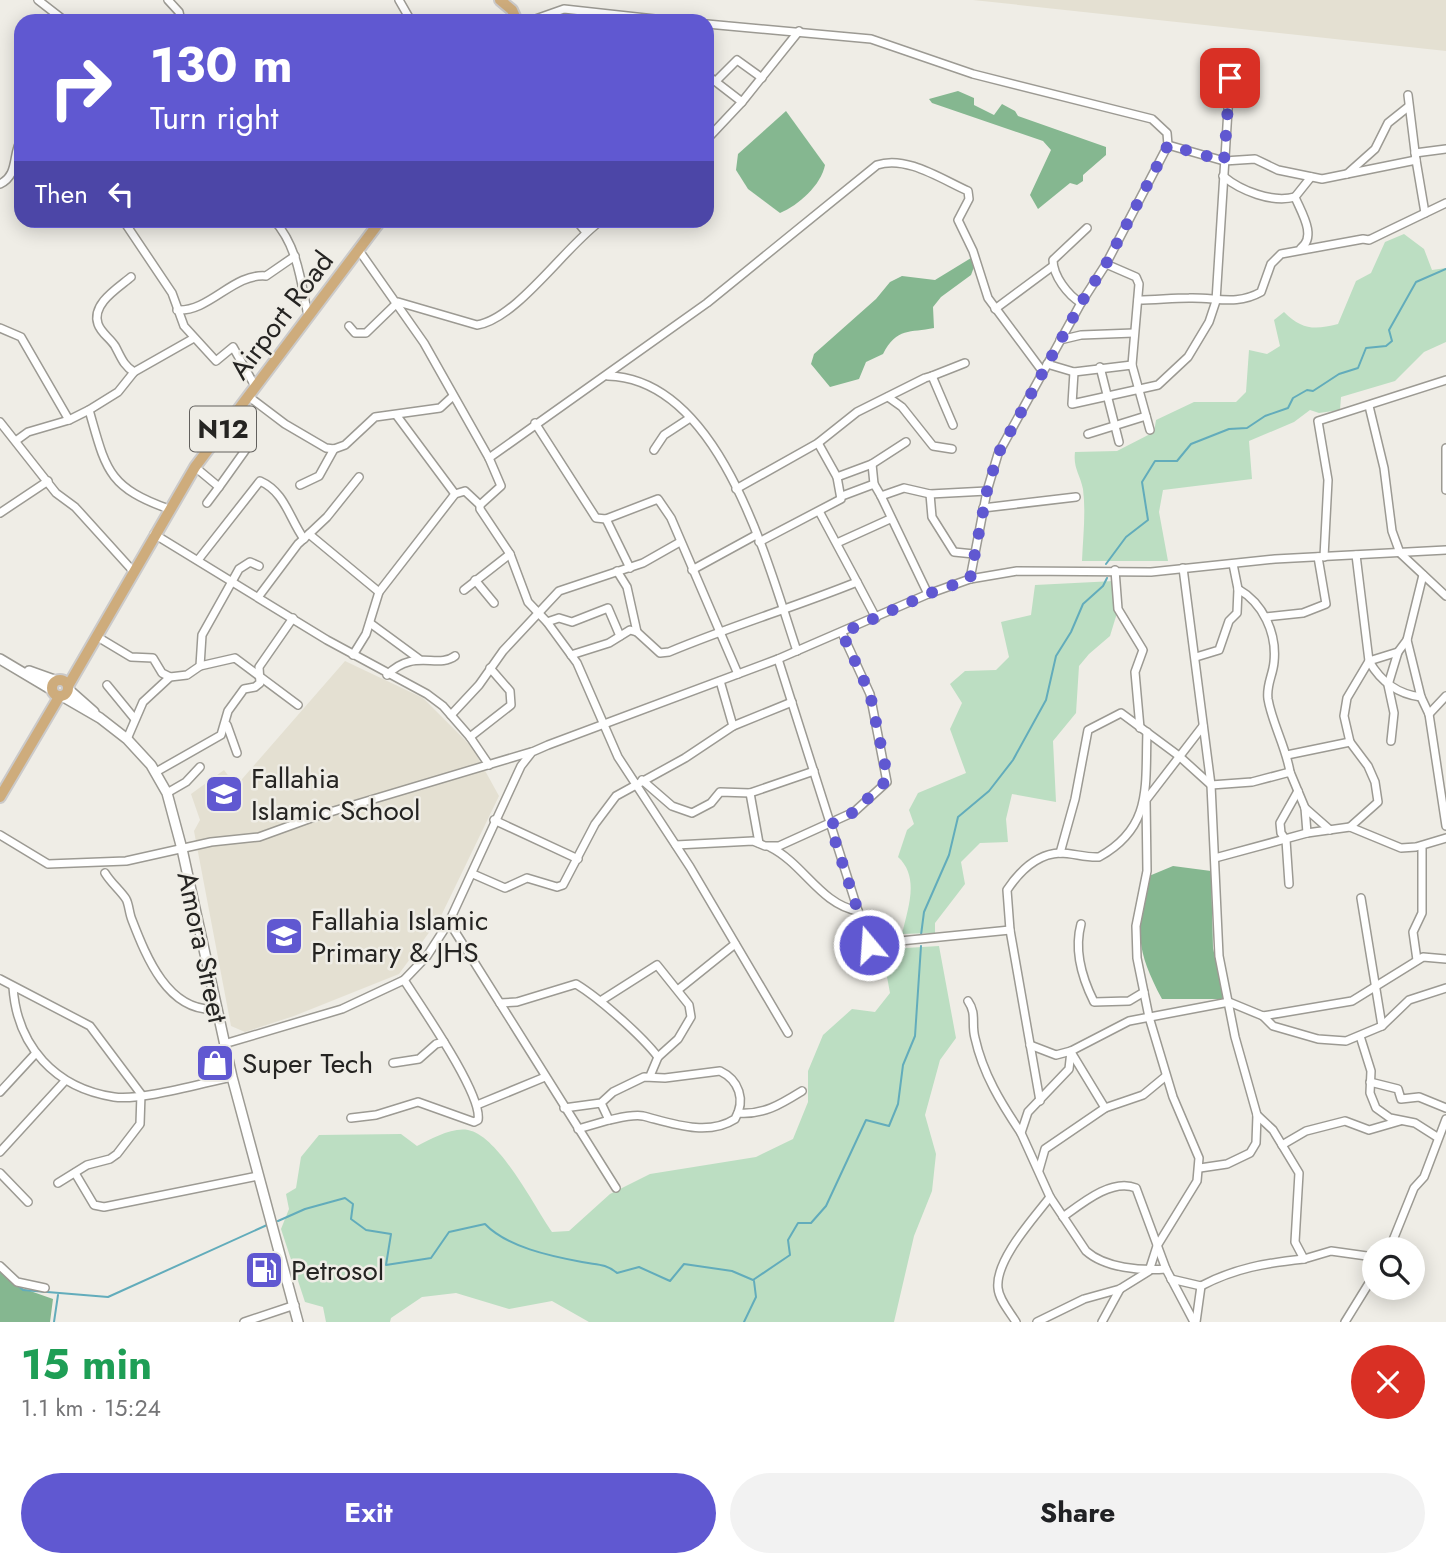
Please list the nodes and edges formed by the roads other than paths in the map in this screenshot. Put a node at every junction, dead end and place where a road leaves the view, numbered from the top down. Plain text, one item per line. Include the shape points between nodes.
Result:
1 (168, 0) edge
2 (500, 0) edge
3 (44, 2) edge
4 (57, 14) edge
5 (179, 14) edge
6 (514, 14) edge
7 (550, 14) edge
8 (602, 14) edge
9 (714, 25) edge
10 (799, 31) junction
11 (762, 78) junction
12 (1230, 78) dead end
13 (716, 81) joint
14 (1408, 95) dead end
15 (741, 102) junction
16 (1408, 107) junction
17 (714, 132) edge
18 (1168, 145) junction
19 (1446, 149) edge
20 (1415, 157) junction
21 (1224, 161) junction
22 (14, 168) edge
23 (1347, 174) junction
24 (1223, 176) junction
25 (1311, 177) junction
26 (0, 184) edge
27 (1295, 197) junction
28 (1446, 203) edge
29 (1425, 213) junction
30 (127, 228) edge
31 (280, 228) edge
32 (375, 228) edge
33 (583, 228) edge
34 (590, 228) edge
35 (1087, 228) dead end
36 (585, 231) junction
37 (358, 250) junction
38 (1298, 251) junction
39 (295, 256) junction
40 (1106, 264) junction
41 (1053, 266) junction
42 (131, 277) dead end
43 (1138, 300) junction
44 (1216, 301) junction
45 (398, 302) junction
46 (1081, 303) junction
47 (995, 309) junction
48 (177, 310) junction
49 (308, 316) junction
50 (349, 326) dead end
51 (0, 328) edge
52 (1134, 333) junction
53 (194, 338) junction
54 (1060, 340) junction
55 (965, 363) dead end
56 (1132, 365) junction
57 (1100, 367) junction
58 (1045, 368) junction
59 (134, 372) junction
60 (1074, 372) junction
61 (607, 376) junction
62 (932, 376) junction
63 (1446, 380) edge
64 (255, 386) junction
65 (1138, 389) junction
66 (248, 396) junction
67 (452, 397) junction
68 (888, 397) junction
69 (1108, 397) junction
70 (1369, 405) junction
71 (89, 410) junction
72 (397, 416) junction
73 (1146, 416) junction
74 (690, 418) junction
75 (69, 420) junction
76 (0, 422) edge
77 (535, 424) junction
78 (953, 425) dead end
79 (1115, 426) junction
80 (1150, 430) dead end
81 (1088, 435) dead end
82 (17, 440) junction
83 (906, 442) dead end
84 (1119, 442) dead end
85 (818, 443) junction
86 (249, 445) dead end
87 (1446, 448) edge
88 (334, 449) junction
89 (952, 449) dead end
90 (654, 450) dead end
91 (489, 458) junction
92 (872, 464) junction
93 (195, 467) junction
94 (359, 477) dead end
95 (836, 477) junction
96 (1446, 478) edge
97 (48, 481) junction
98 (874, 484) junction
99 (300, 485) dead end
100 (219, 487) junction
101 (736, 488) junction
102 (1446, 490) edge
103 (987, 491) junction
104 (455, 494) junction
105 (930, 494) junction
106 (842, 496) junction
107 (881, 496) junction
108 (1076, 497) dead end
109 (206, 503) dead end
110 (480, 505) junction
111 (983, 508) junction
112 (169, 509) junction
113 (0, 513) edge
114 (820, 513) junction
115 (606, 519) junction
116 (890, 519) junction
117 (154, 534) junction
118 (306, 536) junction
119 (757, 538) junction
120 (680, 542) junction
121 (837, 543) junction
122 (1446, 550) edge
123 (1400, 553) junction
124 (510, 554) junction
125 (974, 554) junction
126 (1356, 555) junction
127 (1321, 557) junction
128 (198, 560) junction
129 (1233, 564) junction
130 (259, 566) dead end
131 (630, 568) junction
132 (1184, 568) junction
133 (692, 570) junction
134 (1115, 570) junction
135 (133, 571) junction
136 (617, 571) junction
137 (1423, 575) junction
138 (970, 579) junction
139 (475, 580) junction
140 (233, 582) junction
141 (857, 582) junction
142 (1238, 589) junction
143 (464, 590) dead end
144 (379, 592) junction
145 (928, 594) junction
146 (258, 596) junction
147 (1446, 596) edge
148 (494, 603) dead end
149 (783, 611) junction
150 (538, 613) junction
151 (1266, 617) junction
152 (293, 618) junction
153 (876, 618) junction
154 (547, 622) junction
155 (370, 623) junction
156 (720, 630) junction
157 (637, 632) junction
158 (842, 633) junction
159 (96, 636) junction
160 (620, 636) junction
161 (1407, 640) junction
162 (797, 651) junction
163 (1398, 652) junction
164 (353, 654) junction
165 (571, 655) junction
166 (456, 656) dead end
167 (1196, 657) junction
168 (0, 659) edge
169 (419, 659) junction
170 (778, 659) junction
171 (1369, 661) junction
172 (200, 666) junction
173 (490, 668) junction
174 (258, 674) junction
175 (738, 674) junction
176 (387, 675) junction
177 (170, 677) junction
178 (720, 681) junction
179 (107, 685) dead end
180 (1388, 685) junction
181 (60, 689) junction
182 (1446, 696) edge
183 (1421, 697) junction
184 (792, 702) junction
185 (298, 705) dead end
186 (1429, 714) junction
187 (451, 715) junction
188 (134, 718) junction
189 (226, 721) junction
190 (602, 724) junction
191 (733, 726) junction
192 (1203, 726) junction
193 (1144, 730) junction
194 (470, 737) junction
195 (127, 739) junction
196 (1391, 741) dead end
197 (1350, 742) junction
198 (532, 752) junction
199 (237, 753) dead end
200 (1179, 755) junction
201 (1287, 755) junction
202 (489, 765) junction
203 (200, 767) dead end
204 (814, 771) junction
205 (156, 772) junction
206 (1290, 772) junction
207 (639, 782) junction
208 (1210, 785) junction
209 (1298, 791) junction
210 (167, 793) junction
211 (750, 793) junction
212 (0, 797) edge
213 (1145, 806) junction
214 (1304, 808) junction
215 (494, 820) junction
216 (830, 825) junction
217 (1446, 826) edge
218 (1350, 827) junction
219 (1331, 830) junction
220 (1307, 833) junction
221 (0, 835) edge
222 (1446, 838) edge
223 (1286, 840) junction
224 (759, 843) junction
225 (676, 845) junction
226 (1422, 846) junction
227 (770, 847) junction
228 (182, 849) junction
229 (1060, 853) junction
230 (1215, 858) junction
231 (578, 859) junction
232 (106, 873) dead end
233 (473, 874) junction
234 (1289, 884) dead end
235 (1361, 898) dead end
236 (858, 911) junction
237 (449, 922) junction
238 (1080, 924) dead end
239 (864, 929) junction
240 (1010, 930) junction
241 (735, 944) junction
242 (1446, 960) edge
243 (874, 961) dead end
244 (1417, 961) junction
245 (0, 979) edge
246 (404, 980) junction
247 (13, 987) junction
248 (1376, 987) junction
249 (1446, 988) edge
250 (679, 989) junction
251 (1144, 992) junction
252 (602, 1000) junction
253 (968, 1000) dead end
254 (1229, 1002) junction
255 (500, 1003) junction
256 (215, 1009) junction
257 (1263, 1016) junction
258 (1149, 1017) junction
259 (1382, 1026) junction
260 (788, 1032) dead end
261 (1360, 1036) junction
262 (444, 1042) junction
263 (223, 1044) junction
264 (1030, 1045) junction
265 (1071, 1051) junction
266 (36, 1053) junction
267 (658, 1057) junction
268 (393, 1063) dead end
269 (650, 1076) junction
270 (1166, 1076) junction
271 (232, 1077) junction
272 (545, 1077) junction
273 (64, 1082) junction
274 (1370, 1082) junction
275 (802, 1091) dead end
276 (0, 1092) edge
277 (141, 1094) junction
278 (1040, 1101) junction
279 (601, 1103) junction
280 (477, 1105) junction
281 (564, 1108) junction
282 (1105, 1108) junction
283 (1446, 1108) edge
284 (738, 1113) junction
285 (1257, 1115) junction
286 (351, 1118) dead end
287 (609, 1119) junction
288 (1446, 1119) edge
289 (1401, 1120) junction
290 (578, 1129) junction
291 (1021, 1133) junction
292 (1437, 1137) junction
293 (1282, 1145) junction
294 (0, 1152) edge
295 (1200, 1168) junction
296 (0, 1173) edge
297 (75, 1173) junction
298 (1039, 1174) junction
299 (258, 1175) junction
300 (58, 1183) dead end
301 (616, 1188) dead end
302 (1050, 1197) junction
303 (28, 1202) dead end
304 (1063, 1217) junction
305 (1394, 1237) edge
306 (1157, 1246) junction
307 (1362, 1255) edge
308 (1304, 1259) junction
309 (0, 1266) edge
310 (1166, 1269) junction
311 (1149, 1270) junction
312 (1171, 1279) junction
313 (1201, 1286) junction
314 (45, 1288) dead end
315 (1120, 1289) junction
316 (1362, 1294) edge
317 (295, 1305) junction
318 (244, 1322) edge
319 (299, 1322) edge
320 (1016, 1322) edge
321 (1037, 1322) edge
322 (1102, 1322) edge
323 (1195, 1322) edge
324 (1345, 1322) edge

1 - 5 street
2 - 6 highway
3 - 4 street
7 - 8 street via 564,9
9 - 10 street
10 - 11 street
10 - 18 street via 883,42 973,74 1152,118 1167,133
11 - 13 street via 737,60
11 - 15 street
12 - 21 street
13 - 15 street
14 - 16 street
15 - 17 street
16 - 20 street
16 - 23 street via 1388,122 1375,149
18 - 21 street
18 - 40 street
19 - 20 street
20 - 23 street
20 - 29 street
21 - 24 street
21 - 25 street via 1248,158
22 - 26 street
23 - 25 street
24 - 27 street via 1237,188 1284,200
24 - 44 street
25 - 27 street
27 - 38 street via 1309,233 1306,245
28 - 29 street
29 - 38 street via 1369,240
30 - 48 street via 172,293
31 - 39 street
32 - 37 highway, Airport Road / N12
33 - 36 street
34 - 36 street
35 - 41 street via 1053,260
36 - 45 street via 536,285 488,324 477,326
37 - 45 street
37 - 49 highway, Airport Road / N12
38 - 44 street via 1275,259 1258,294
39 - 48 street via 266,276 251,275 194,307
39 - 49 street
40 - 43 street via 1136,277
40 - 46 street
41 - 46 street via 1071,297
41 - 47 street
42 - 59 street via 99,307 96,316 124,365
43 - 44 street
43 - 52 street
44 - 65 street via 1188,357 1158,385
45 - 50 street via 366,333 355,333
45 - 67 street
46 - 54 street
47 - 58 street
47 - 61 street via 958,220 969,199 968,191 903,163 886,162
48 - 53 street
49 - 64 highway, Airport Road / N12
51 - 75 street via 21,337
52 - 54 street
52 - 56 street
53 - 59 street
53 - 64 street via 216,361 233,347
54 - 58 street
55 - 62 street
56 - 57 street
56 - 65 street
57 - 60 street
57 - 69 street
58 - 60 street
58 - 103 street via 998,454
59 - 71 street via 118,392
60 - 69 street via 1070,402
61 - 74 street via 648,384
61 - 77 street
62 - 68 street
62 - 78 street
63 - 70 street
64 - 66 highway, Airport Road / N12
65 - 69 street
65 - 73 street
66 - 88 street via 285,424
66 - 93 highway, Airport Road / N12
67 - 72 street via 440,408
67 - 91 street
68 - 85 street via 857,412
68 - 89 street via 902,407 933,446
69 - 79 street
70 - 123 street
70 - 127 street via 1318,421 1328,480
71 - 75 street
71 - 112 street via 105,464 115,479 138,498
72 - 88 street via 375,417 345,445
72 - 104 street
73 - 79 street
73 - 80 street
74 - 90 street via 664,435
74 - 101 street via 723,460
75 - 82 street via 28,432
76 - 82 street
77 - 91 street
77 - 115 street via 596,518
79 - 81 street
79 - 84 street
82 - 97 street
83 - 92 street
85 - 95 street
85 - 101 street
86 - 100 street
87 - 96 street
88 - 99 street via 319,476
91 - 110 street via 501,486
92 - 95 street
92 - 98 street
93 - 100 street
93 - 112 highway, Airport Road / N12
94 - 118 street
95 - 106 street
96 - 102 street
97 - 113 street
97 - 135 street
98 - 106 street
98 - 107 street
100 - 109 street
101 - 119 street
103 - 105 street
103 - 111 street
104 - 110 street via 465,491
104 - 144 street
105 - 107 street via 904,488
105 - 125 street via 932,517 954,552
106 - 114 street
107 - 116 street
108 - 111 street
110 - 124 street
111 - 125 street
112 - 117 highway, Airport Road / N12
114 - 119 street
114 - 121 street
115 - 120 street via 658,499
115 - 131 street
116 - 121 street
116 - 145 street
117 - 128 street
117 - 135 highway, Airport Road / N12
118 - 128 street via 292,521 286,503 260,481
118 - 144 street
118 - 146 street
119 - 133 street
119 - 149 street
120 - 131 street
120 - 133 street
121 - 141 street
122 - 123 street
123 - 126 street
123 - 137 street
124 - 139 street
124 - 150 street via 528,602
125 - 138 street
126 - 127 street
126 - 171 street
127 - 129 street
127 - 151 street via 1326,604 1303,613
128 - 140 street
129 - 132 street
129 - 142 street
130 - 140 street via 245,564
131 - 136 street
132 - 134 street
132 - 167 street
133 - 156 street
134 - 138 street via 1025,570
134 - 193 street via 1118,609 1143,650 1135,672
135 - 159 highway, Airport Road / N12
136 - 150 street via 564,588
136 - 157 street via 627,587
137 - 147 street
137 - 161 street
138 - 145 street
139 - 143 street
139 - 148 street
140 - 146 street
140 - 172 street via 202,635
141 - 149 street
141 - 153 street
142 - 151 street via 1252,597
142 - 167 street via 1237,613 1229,621 1219,649
144 - 155 street
145 - 153 street
146 - 152 street
149 - 156 street
149 - 162 street
150 - 154 street
150 - 173 street
151 - 201 street via 1274,664 1268,700
152 - 164 street
152 - 174 street
153 - 158 street
154 - 160 street via 559,618 572,622 608,608
154 - 165 street
155 - 164 street
155 - 169 street
156 - 157 street via 664,653
156 - 175 street
157 - 160 street
158 - 162 street
158 - 216 street via 870,694 888,779 854,812
159 - 177 street via 131,657 153,658
159 - 181 highway, Airport Road / N12
160 - 165 street
161 - 163 street
161 - 183 street
162 - 170 street
163 - 171 street
163 - 180 street
164 - 176 street
165 - 190 street
166 - 169 street via 447,661
167 - 192 street
168 - 181 street, Amora Street
169 - 176 street via 401,663
170 - 175 street
170 - 184 street
171 - 180 street
171 - 197 street via 1347,698 1344,716
172 - 174 street via 235,659
172 - 177 street via 187,675
173 - 187 street
173 - 194 street via 510,691 511,705
174 - 185 street
174 - 189 street via 260,683 242,691
175 - 178 street
176 - 187 street via 427,694
177 - 188 street via 143,702
178 - 190 street
178 - 191 street
179 - 188 street
180 - 183 street
180 - 196 street via 1394,713
181 - 195 street, Amora Street
181 - 212 highway, N12 via 47,722
182 - 186 street
183 - 186 street
184 - 191 street
184 - 204 street
186 - 217 street
187 - 194 street
188 - 195 street
189 - 199 street
189 - 205 street via 221,735
190 - 198 street
190 - 207 street
191 - 207 street
192 - 200 street
192 - 208 street
193 - 200 street
193 - 213 street
193 - 229 street via 1121,713 1088,730
194 - 202 street
195 - 205 street, Amora Street
197 - 201 street
197 - 218 street via 1368,766 1378,802
198 - 202 street
198 - 215 street
200 - 208 street
200 - 213 street
201 - 206 street
202 - 228 street via 259,837
203 - 210 street
204 - 211 street
204 - 216 street
205 - 210 street, Amora Street
206 - 208 street via 1252,782
206 - 209 street
207 - 211 street via 682,812 692,813 720,792
207 - 225 street
207 - 231 street via 616,796 595,824
208 - 230 street
209 - 214 street
209 - 223 street via 1280,823
210 - 228 street, Amora Street
211 - 224 street
213 - 229 street via 1127,835 1099,857
213 - 251 street via 1147,871 1136,926
214 - 219 street
214 - 220 street
215 - 231 street
215 - 233 street
216 - 227 street
216 - 236 street
218 - 219 street
218 - 226 street via 1401,848
219 - 220 street
220 - 223 street
221 - 228 street via 48,864 126,861
222 - 226 street
223 - 230 street
223 - 234 street
224 - 225 street
224 - 227 street
225 - 241 street
226 - 244 street via 1422,913 1413,932
227 - 236 street via 795,862 839,908
228 - 256 street, Amora Street
229 - 240 street via 1041,858 1018,873 1007,890
230 - 254 street via 1219,956
231 - 233 street via 566,882 557,887 527,878 505,888
232 - 256 street via 125,898 146,954 169,990 195,1007
233 - 237 street
235 - 248 street
236 - 239 street
237 - 246 street
237 - 255 street
238 - 251 street via 1076,942 1094,1002 1129,1001
239 - 240 street via 890,942
239 - 243 street
240 - 264 street
241 - 250 street
241 - 260 street
242 - 244 street via 1423,957
244 - 248 street
245 - 247 street
246 - 262 street
246 - 263 street via 320,1016
247 - 266 street via 26,1037
247 - 277 street via 90,1026
248 - 257 street via 1352,1001
248 - 259 street
249 - 259 street via 1409,1000
250 - 252 street via 657,965
250 - 267 street via 690,1005 691,1017 678,1039
251 - 258 street
252 - 255 street via 576,984
252 - 267 street
253 - 291 street via 975,1010 974,1035 994,1093
254 - 257 street
254 - 258 street
254 - 285 street
255 - 272 street
256 - 263 street, Amora Street
257 - 261 street via 1273,1026 1318,1039 1346,1041
258 - 265 street via 1129,1021
258 - 270 street
259 - 261 street
261 - 274 street
262 - 268 street via 419,1059
262 - 280 street
263 - 271 street, Amora Street
264 - 265 street via 1056,1055
264 - 278 street
265 - 278 street via 1069,1069
265 - 282 street
266 - 273 street
266 - 276 street
267 - 269 street
269 - 279 street via 629,1083
269 - 284 street via 728,1074 738,1086
270 - 282 street via 1143,1095
270 - 295 street
271 - 277 street
271 - 299 street, Amora Street
272 - 280 street
272 - 281 street
273 - 277 street via 115,1097
273 - 294 street
274 - 283 street via 1398,1089 1401,1099 1419,1097
274 - 289 street via 1376,1108
275 - 284 street via 773,1108
277 - 297 street via 140,1124 117,1154
278 - 291 street via 1028,1112
279 - 281 street
279 - 287 street
280 - 286 street via 479,1116 474,1122 418,1102
281 - 290 street
282 - 298 street via 1045,1149
284 - 287 street via 722,1125 698,1128 642,1116
285 - 293 street
285 - 295 street via 1256,1143 1250,1153 1227,1164
287 - 290 street
288 - 292 street
289 - 292 street
289 - 293 street via 1369,1130 1345,1121 1306,1131
290 - 301 street
291 - 298 street
292 - 305 street via 1424,1177 1414,1188
293 - 308 street via 1299,1173 1295,1242
295 - 306 street via 1193,1189
296 - 303 street
297 - 299 street via 94,1205 104,1207
297 - 300 street
298 - 302 street
299 - 317 street, Amora Street
302 - 304 street
302 - 320 street via 1005,1259 997,1284
304 - 306 street via 1093,1195 1131,1186 1136,1188
304 - 311 street via 1094,1258
306 - 310 street
306 - 311 street
307 - 308 street via 1331,1251
308 - 313 street via 1247,1266
309 - 314 street via 17,1282
310 - 311 street
310 - 312 street
311 - 315 street
312 - 313 street
312 - 323 street
313 - 323 street
315 - 321 street via 1084,1299
315 - 322 street
316 - 324 street
317 - 318 street
317 - 319 street, Amora Street

